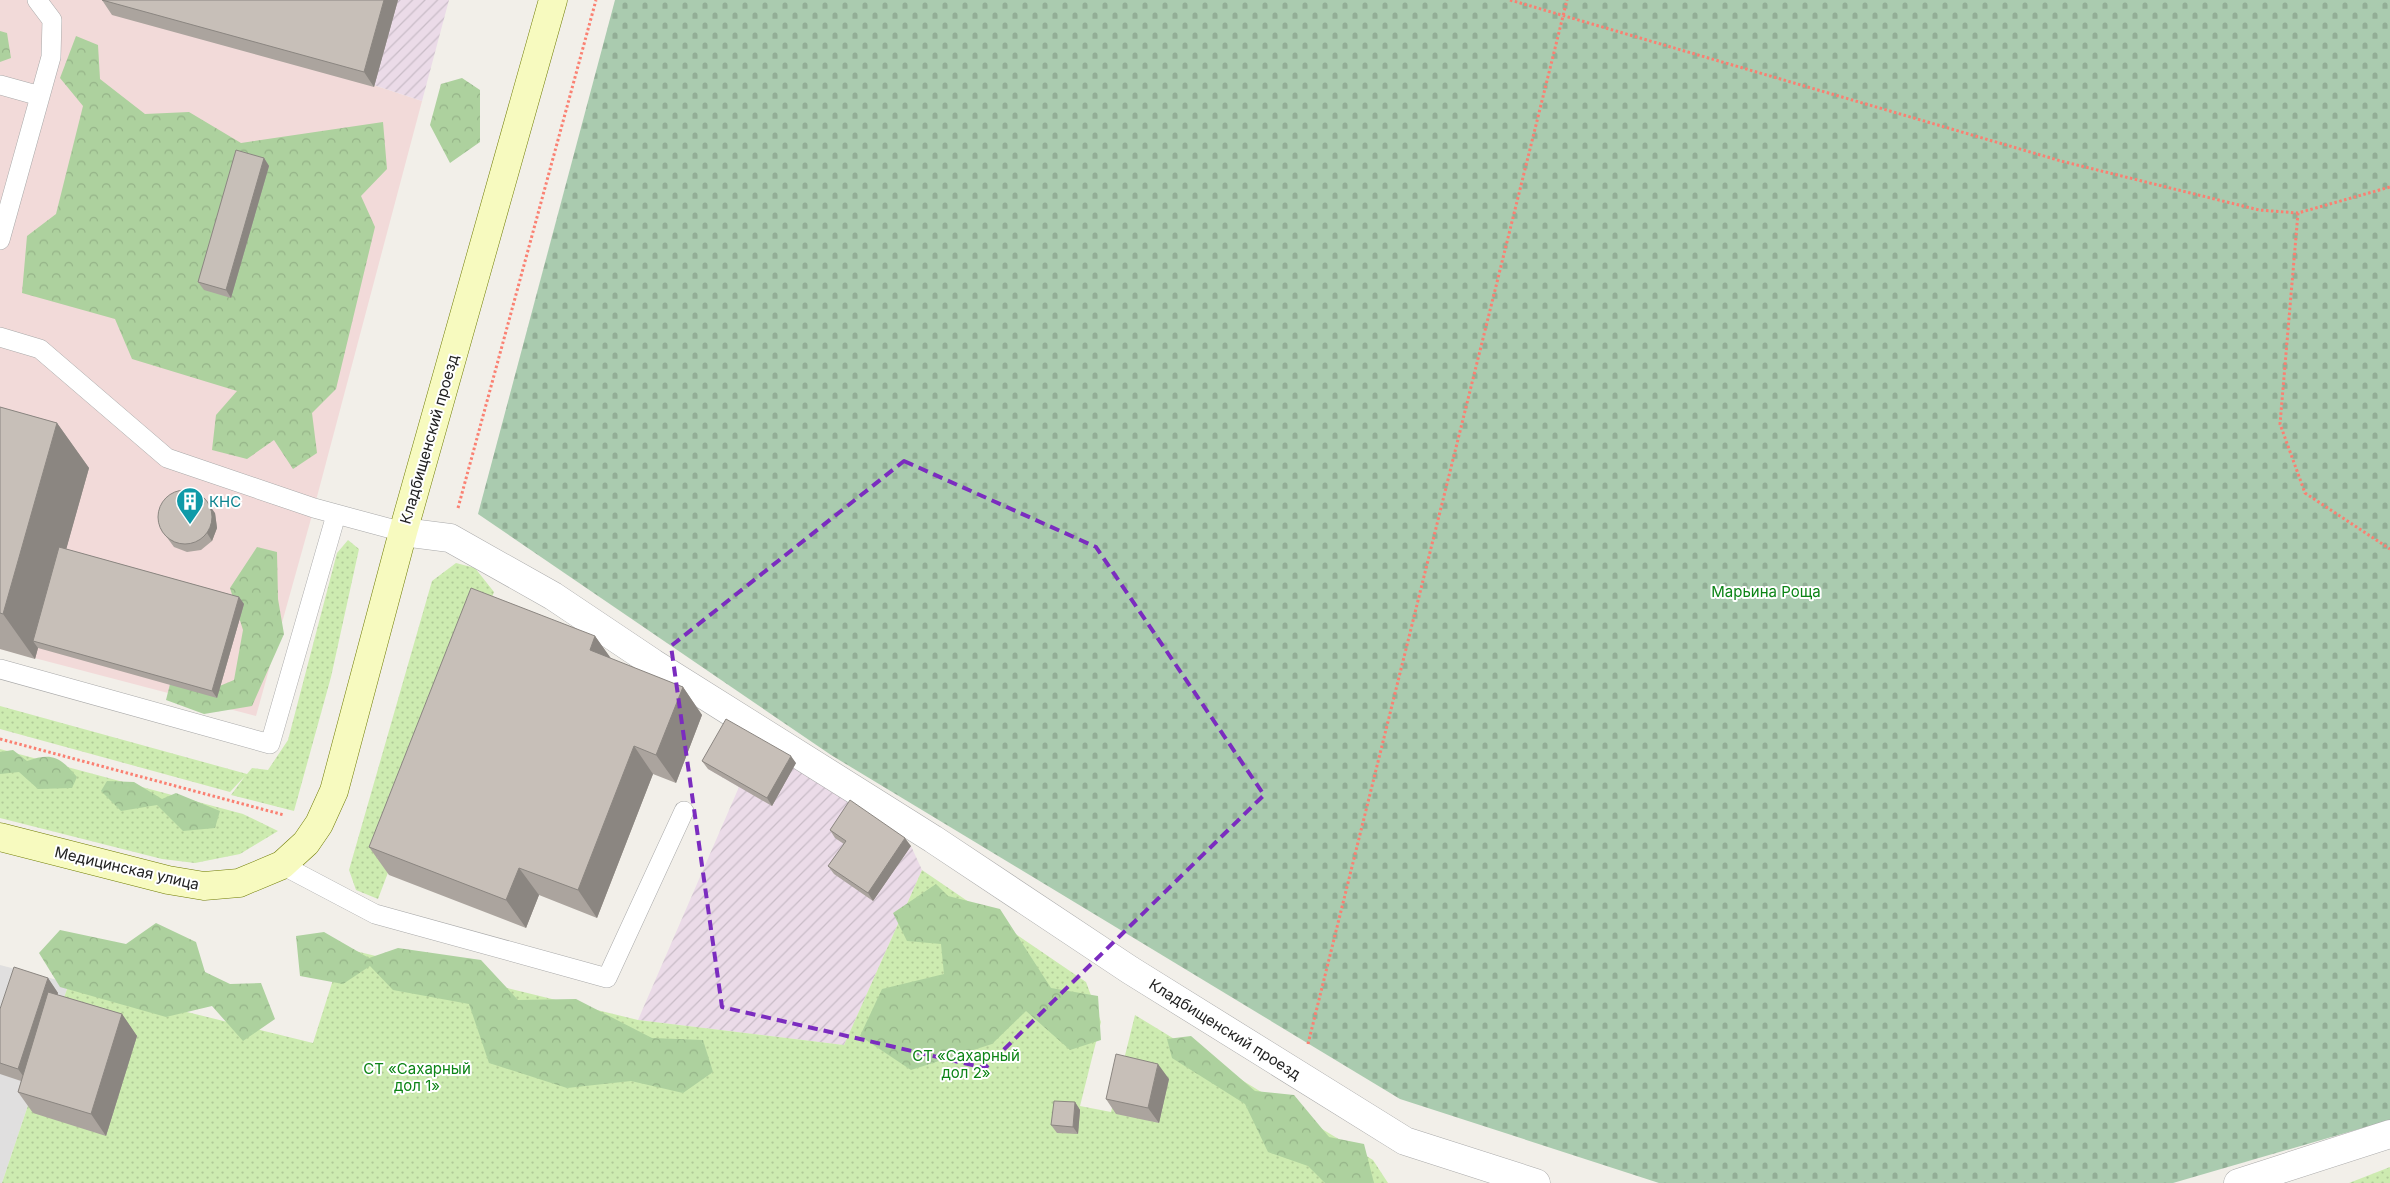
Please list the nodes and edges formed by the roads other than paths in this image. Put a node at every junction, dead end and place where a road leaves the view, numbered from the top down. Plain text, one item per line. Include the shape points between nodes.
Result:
1 (37, 0) edge
2 (553, 0) edge
3 (0, 84) edge
4 (40, 96) junction
5 (0, 240) edge
6 (0, 338) edge
7 (336, 515) junction
8 (403, 532) junction
9 (0, 669) edge
10 (684, 811) dead end
11 (0, 837) edge
12 (282, 865) junction
13 (2390, 1134) edge
14 (1536, 1183) edge
15 (2238, 1183) edge

1 - 4 lane via 52,20 51,57
2 - 8 street, Кладбищенский проезд
3 - 4 lane
4 - 5 lane
6 - 7 lane via 40,349 168,458
7 - 8 lane
7 - 9 lane via 270,744
8 - 12 street, Кладбищенский проезд via 334,791 306,844
8 - 14 street, Кладбищенский проезд via 450,538 553,596 653,663 933,839 1130,970 1405,1141
10 - 12 lane via 607,978 375,914
11 - 12 street, Медицинская улица via 168,880 204,886 239,883
13 - 15 street

